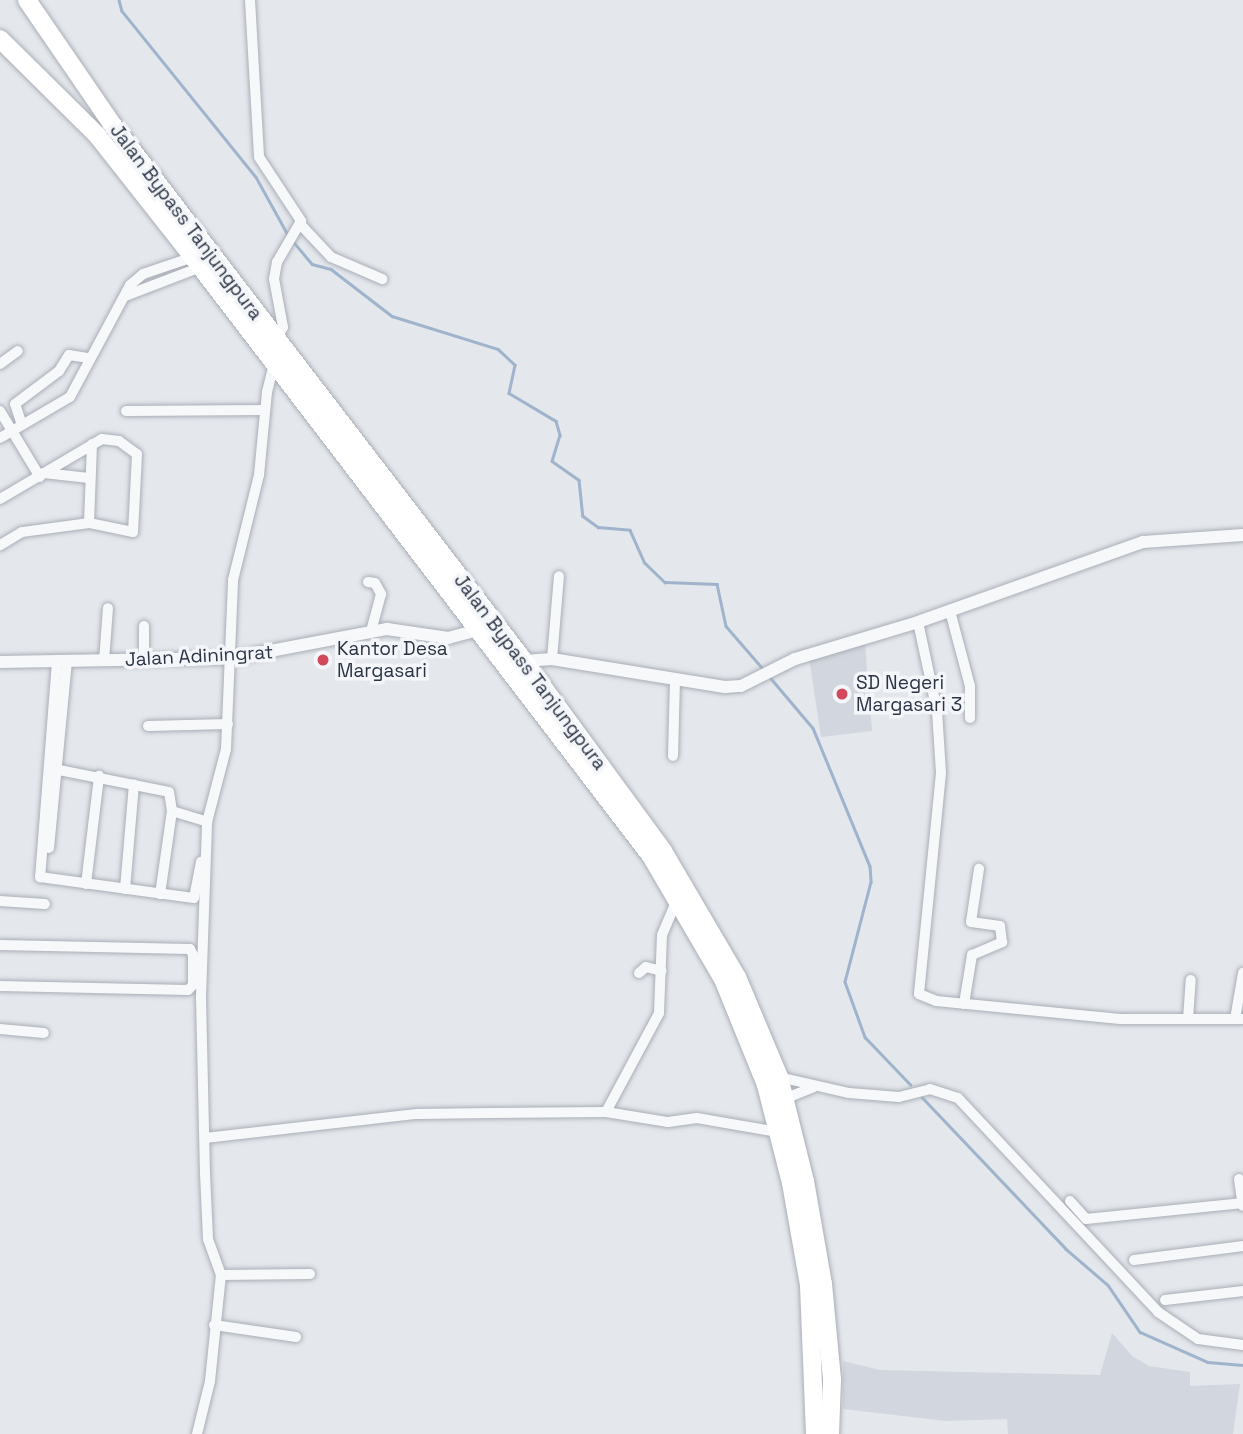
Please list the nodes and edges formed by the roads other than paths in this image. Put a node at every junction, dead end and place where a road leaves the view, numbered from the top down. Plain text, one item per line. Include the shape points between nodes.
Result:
1 (27, 0) edge
2 (250, 0) edge
3 (0, 39) edge
4 (300, 228) junction
5 (197, 262) junction
6 (382, 279) dead end
7 (276, 341) junction
8 (18, 351) dead end
9 (89, 358) junction
10 (274, 363) junction
11 (0, 364) edge
12 (265, 410) junction
13 (0, 411) edge
14 (126, 411) dead end
15 (21, 422) junction
16 (11, 429) junction
17 (0, 438) edge
18 (92, 444) junction
19 (42, 475) junction
20 (89, 478) junction
21 (0, 499) edge
22 (89, 523) junction
23 (1243, 535) edge
24 (0, 545) edge
25 (559, 576) dead end
26 (368, 582) dead end
27 (108, 608) dead end
28 (950, 611) junction
29 (918, 622) junction
30 (144, 626) dead end
31 (477, 629) junction
32 (371, 631) junction
33 (233, 658) junction
34 (552, 659) junction
35 (104, 661) junction
36 (144, 661) junction
37 (524, 661) junction
38 (0, 662) edge
39 (62, 662) junction
40 (675, 679) junction
41 (970, 718) dead end
42 (228, 724) junction
43 (148, 726) dead end
44 (673, 756) dead end
45 (53, 769) junction
46 (99, 776) junction
47 (134, 785) junction
48 (172, 811) junction
49 (206, 821) junction
50 (979, 869) dead end
51 (86, 884) junction
52 (125, 889) junction
53 (160, 894) junction
54 (677, 900) junction
55 (0, 901) edge
56 (46, 904) dead end
57 (0, 945) edge
58 (662, 971) junction
59 (639, 973) dead end
60 (1243, 973) edge
61 (1191, 980) dead end
62 (0, 986) edge
63 (964, 1004) junction
64 (1188, 1019) junction
65 (1239, 1019) edge
66 (0, 1030) edge
67 (44, 1034) dead end
68 (779, 1077) junction
69 (814, 1087) junction
70 (784, 1099) junction
71 (606, 1112) junction
72 (778, 1132) junction
73 (205, 1138) junction
74 (1239, 1179) dead end
75 (1070, 1201) dead end
76 (1243, 1204) edge
77 (1243, 1246) edge
78 (1134, 1260) dead end
79 (310, 1274) dead end
80 (221, 1275) junction
81 (1243, 1291) edge
82 (1164, 1300) dead end
83 (214, 1325) junction
84 (296, 1337) dead end
85 (1243, 1345) edge
86 (197, 1434) edge
87 (815, 1434) edge
88 (830, 1434) edge

1 - 7 highway, Jalan Bypass Tanjungpura via 112,124
2 - 4 street via 258,157 299,212
3 - 5 highway, Jalan Bypass Tanjungpura via 97,135
4 - 6 street via 331,257
4 - 7 street via 275,270 283,327
5 - 9 street via 125,296
5 - 10 highway, Jalan Bypass Tanjungpura
7 - 37 highway, Jalan Bypass Tanjungpura
8 - 11 street
9 - 15 street via 70,397
9 - 15 street via 69,355 58,371 15,404
10 - 12 street
10 - 31 highway, Jalan Bypass Tanjungpura
12 - 14 street
12 - 33 street via 259,475 233,580
13 - 16 street
15 - 16 street
16 - 17 street
16 - 19 street
18 - 19 street
18 - 20 street
18 - 22 street via 107,438 137,453 136,526 131,532
19 - 20 street
19 - 21 street
20 - 22 street
22 - 24 street via 22,532
23 - 28 street via 1143,542
25 - 34 street
26 - 32 street via 375,583 381,594
27 - 35 street
28 - 29 street
28 - 41 street via 970,686
29 - 40 street via 725,687
29 - 63 street via 937,710 941,773 917,991 921,996
30 - 36 street
31 - 32 street, Jalan Adiningrat via 447,639 401,629
31 - 54 highway, Jalan Bypass Tanjungpura via 651,856
32 - 33 street, Jalan Adiningrat
33 - 36 street, Jalan Adiningrat
33 - 42 street
34 - 37 street
34 - 40 street
35 - 36 street, Jalan Adiningrat
35 - 39 street, Jalan Adiningrat
37 - 68 highway, Jalan Bypass Tanjungpura via 663,851 737,977
38 - 39 street, Jalan Adiningrat
39 - 45 street
40 - 44 street
42 - 43 street
42 - 49 street via 220,777
45 - 46 street
45 - 51 street via 46,878
46 - 47 street
46 - 51 street
47 - 48 street via 166,790
47 - 52 street
48 - 49 street
48 - 53 street
49 - 53 street via 196,898
49 - 73 street via 201,997
50 - 63 street via 971,922 1000,926 1002,942 971,957
51 - 52 street
52 - 53 street
54 - 58 street via 662,935
54 - 72 highway, Jalan Bypass Tanjungpura via 723,979 749,1038
55 - 56 street
57 - 62 street via 190,949 193,955 188,990
58 - 59 street via 646,967
58 - 71 street via 659,1013
60 - 65 street
61 - 64 street
63 - 64 street via 1120,1019
64 - 65 street
66 - 67 street
68 - 69 street
68 - 70 highway, Jalan Bypass Tanjungpura
69 - 70 street
69 - 85 street via 891,1097 930,1089 958,1098 1158,1312 1206,1342
70 - 88 highway, Jalan Bypass Tanjungpura via 824,1284 832,1380
71 - 72 street via 668,1122 715,1119
71 - 73 street via 417,1114
72 - 87 highway, Jalan Bypass Tanjungpura via 809,1285
73 - 80 street via 208,1239
74 - 76 street
75 - 76 street via 1086,1219
77 - 78 street
79 - 80 street
80 - 83 street
81 - 82 street
83 - 84 street
83 - 86 street via 210,1381

